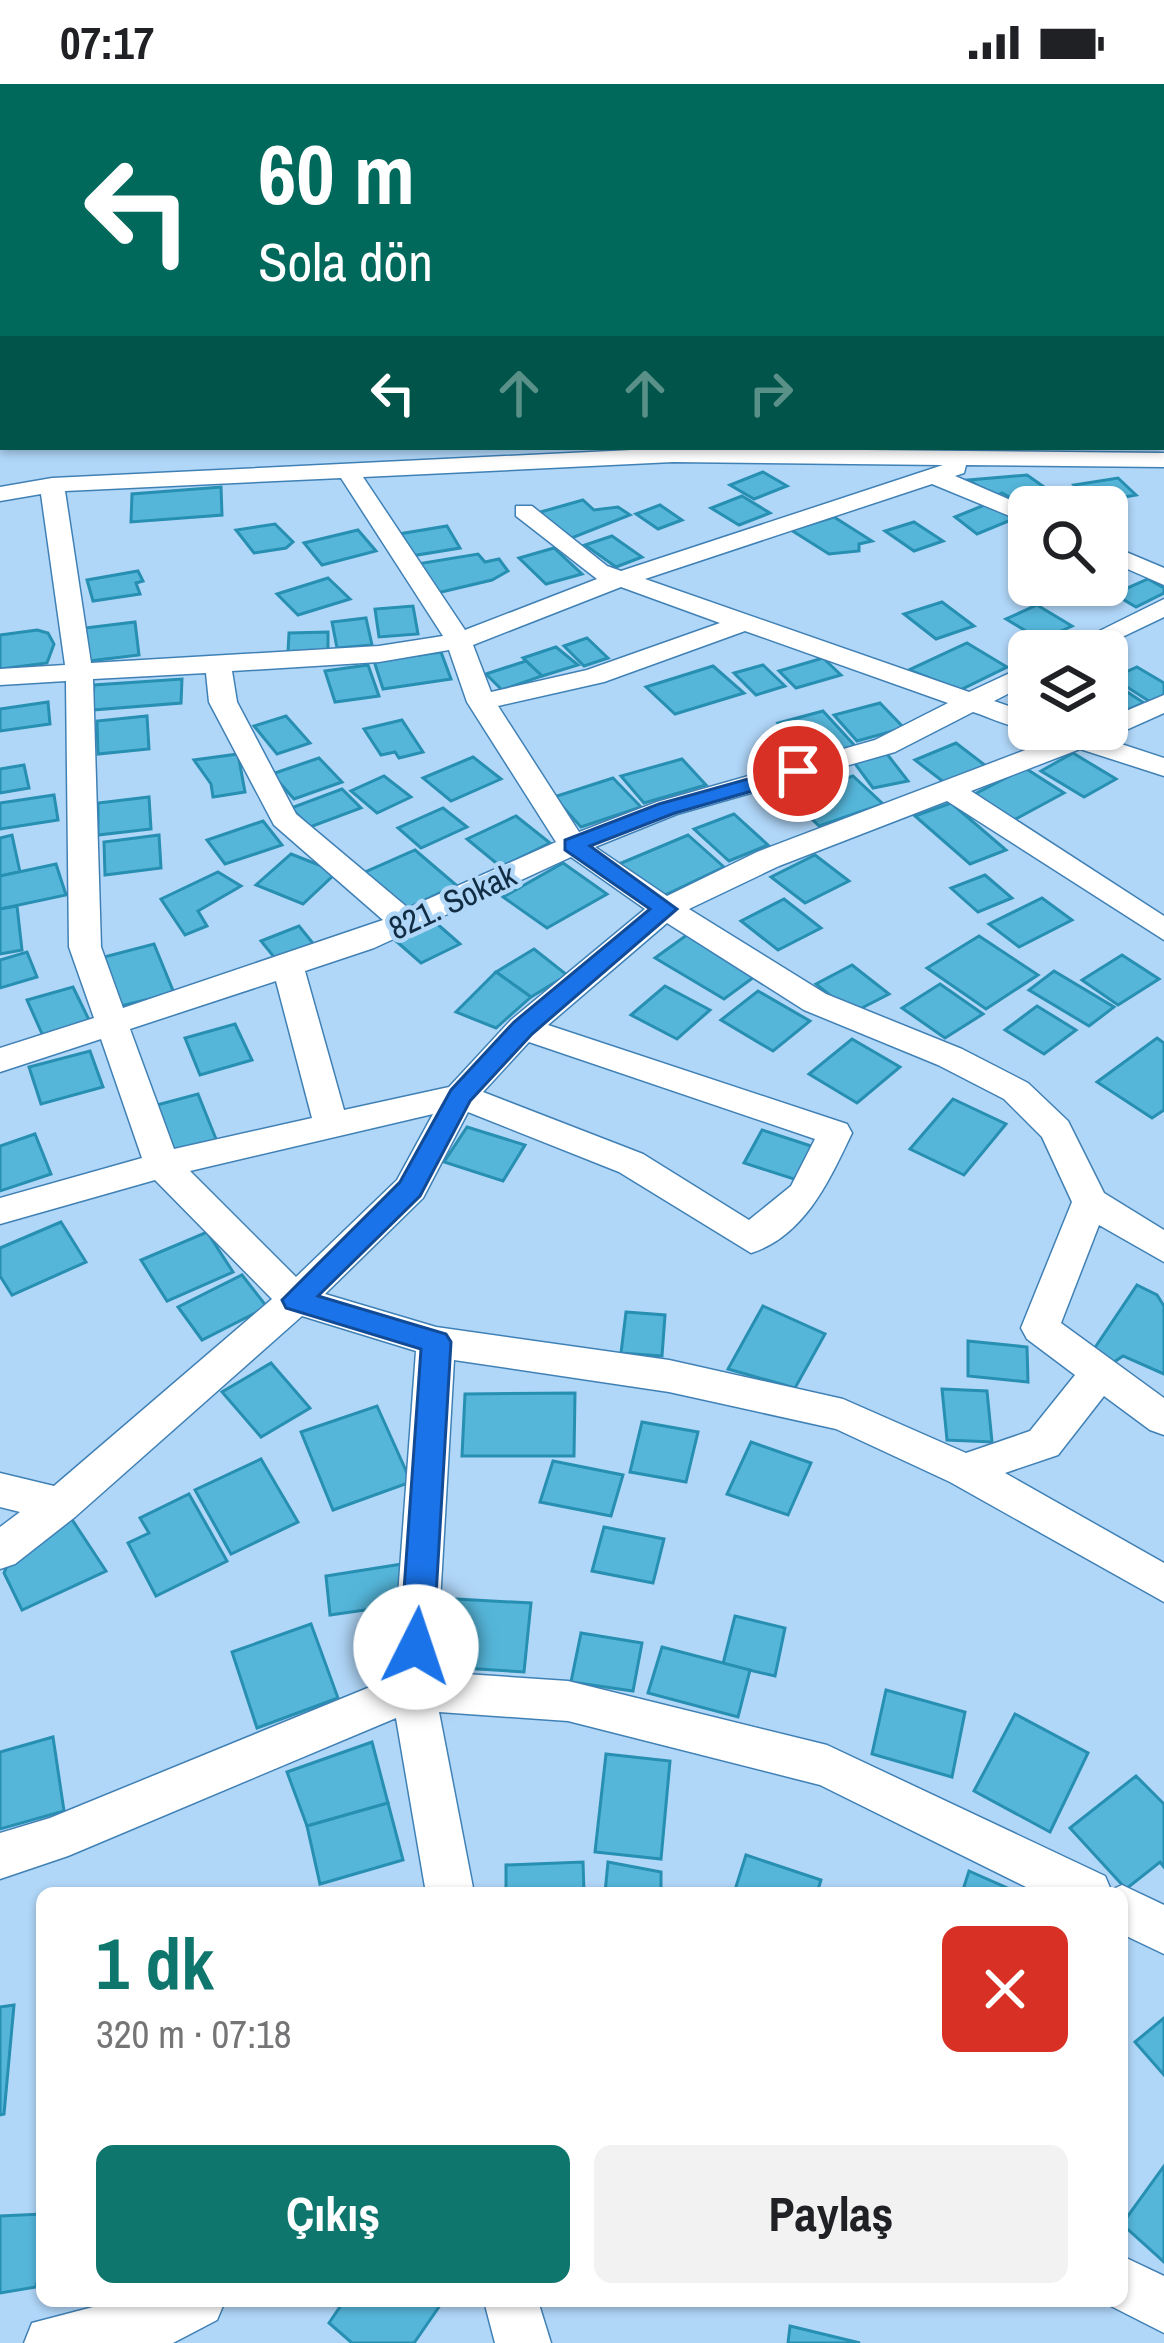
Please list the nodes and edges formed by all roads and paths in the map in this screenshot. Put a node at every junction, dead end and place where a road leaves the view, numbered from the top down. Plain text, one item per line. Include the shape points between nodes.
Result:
1 (976, 460) junction
2 (1164, 460) edge
3 (349, 473) junction
4 (937, 477) junction
5 (52, 485) junction
6 (0, 493) edge
7 (1008, 508) edge
8 (524, 511) dead end
9 (1128, 561) edge
10 (1164, 577) edge
11 (620, 579) junction
12 (1164, 607) edge
13 (741, 624) junction
14 (1116, 630) edge
15 (459, 641) junction
16 (218, 663) junction
17 (79, 671) junction
18 (0, 677) edge
19 (1008, 682) edge
20 (969, 701) junction
21 (481, 702) junction
22 (1164, 704) edge
23 (1008, 715) edge
24 (1128, 717) edge
25 (1043, 750) edge
26 (1126, 750) edge
27 (1164, 767) edge
28 (950, 790) junction
29 (573, 845) junction
30 (665, 909) junction
31 (405, 922) junction
32 (1164, 930) edge
33 (288, 966) junction
34 (109, 1025) junction
35 (523, 1028) junction
36 (0, 1060) edge
37 (460, 1096) junction
38 (331, 1124) junction
39 (162, 1165) junction
40 (1090, 1202) junction
41 (0, 1211) edge
42 (1164, 1248) edge
43 (296, 1300) junction
44 (436, 1342) junction
45 (1101, 1371) junction
46 (1164, 1419) edge
47 (964, 1470) junction
48 (0, 1490) edge
49 (61, 1505) junction
50 (0, 1551) edge
51 (1164, 1584) edge
52 (413, 1690) junction
53 (0, 1856) edge
54 (449, 1887) edge
55 (1076, 1887) edge
56 (1128, 1912) edge
57 (1164, 1930) edge
58 (1128, 2286) edge
59 (1164, 2306) edge
60 (190, 2307) edge
61 (513, 2307) edge
62 (52, 2343) edge
63 (523, 2343) edge

1 - 2 street
1 - 3 street via 673,455
1 - 4 street
3 - 5 street
3 - 15 street
4 - 7 street
4 - 11 street
5 - 6 street
5 - 17 street
8 - 11 street via 598,571
9 - 10 street
11 - 13 street
11 - 15 street
12 - 14 street
13 - 20 street
13 - 21 street via 596,676
15 - 16 street via 379,655
15 - 21 street
16 - 17 street
16 - 31 street via 223,702 284,819
17 - 18 street
17 - 34 street via 85,947
19 - 20 street, 821. Sokak
20 - 23 street
20 - 29 street, 821. Sokak via 885,746 667,808
21 - 29 street
22 - 24 street
25 - 28 street
26 - 27 street
28 - 30 street
28 - 32 street
29 - 30 street
29 - 31 street, 821. Sokak
30 - 35 street
30 - 40 street via 815,1002 1016,1091 1056,1130
31 - 33 street, 821. Sokak
33 - 34 street, 821. Sokak
33 - 38 street
34 - 36 street, 821. Sokak
34 - 39 street
35 - 37 street
35 - 37 street via 836,1132 804,1196 751,1239 631,1163
37 - 38 street
37 - 43 street via 410,1189
38 - 39 street
39 - 41 street
39 - 43 street
40 - 42 street
40 - 45 street via 1040,1328
43 - 44 street
43 - 49 street
44 - 47 street via 669,1376 843,1415
44 - 52 street
45 - 46 street
45 - 47 street via 1044,1443
47 - 51 street
48 - 49 street
49 - 50 street
52 - 53 street
52 - 54 street
52 - 55 street via 568,1701 827,1766
56 - 57 street
58 - 59 street
60 - 62 street
61 - 63 street

